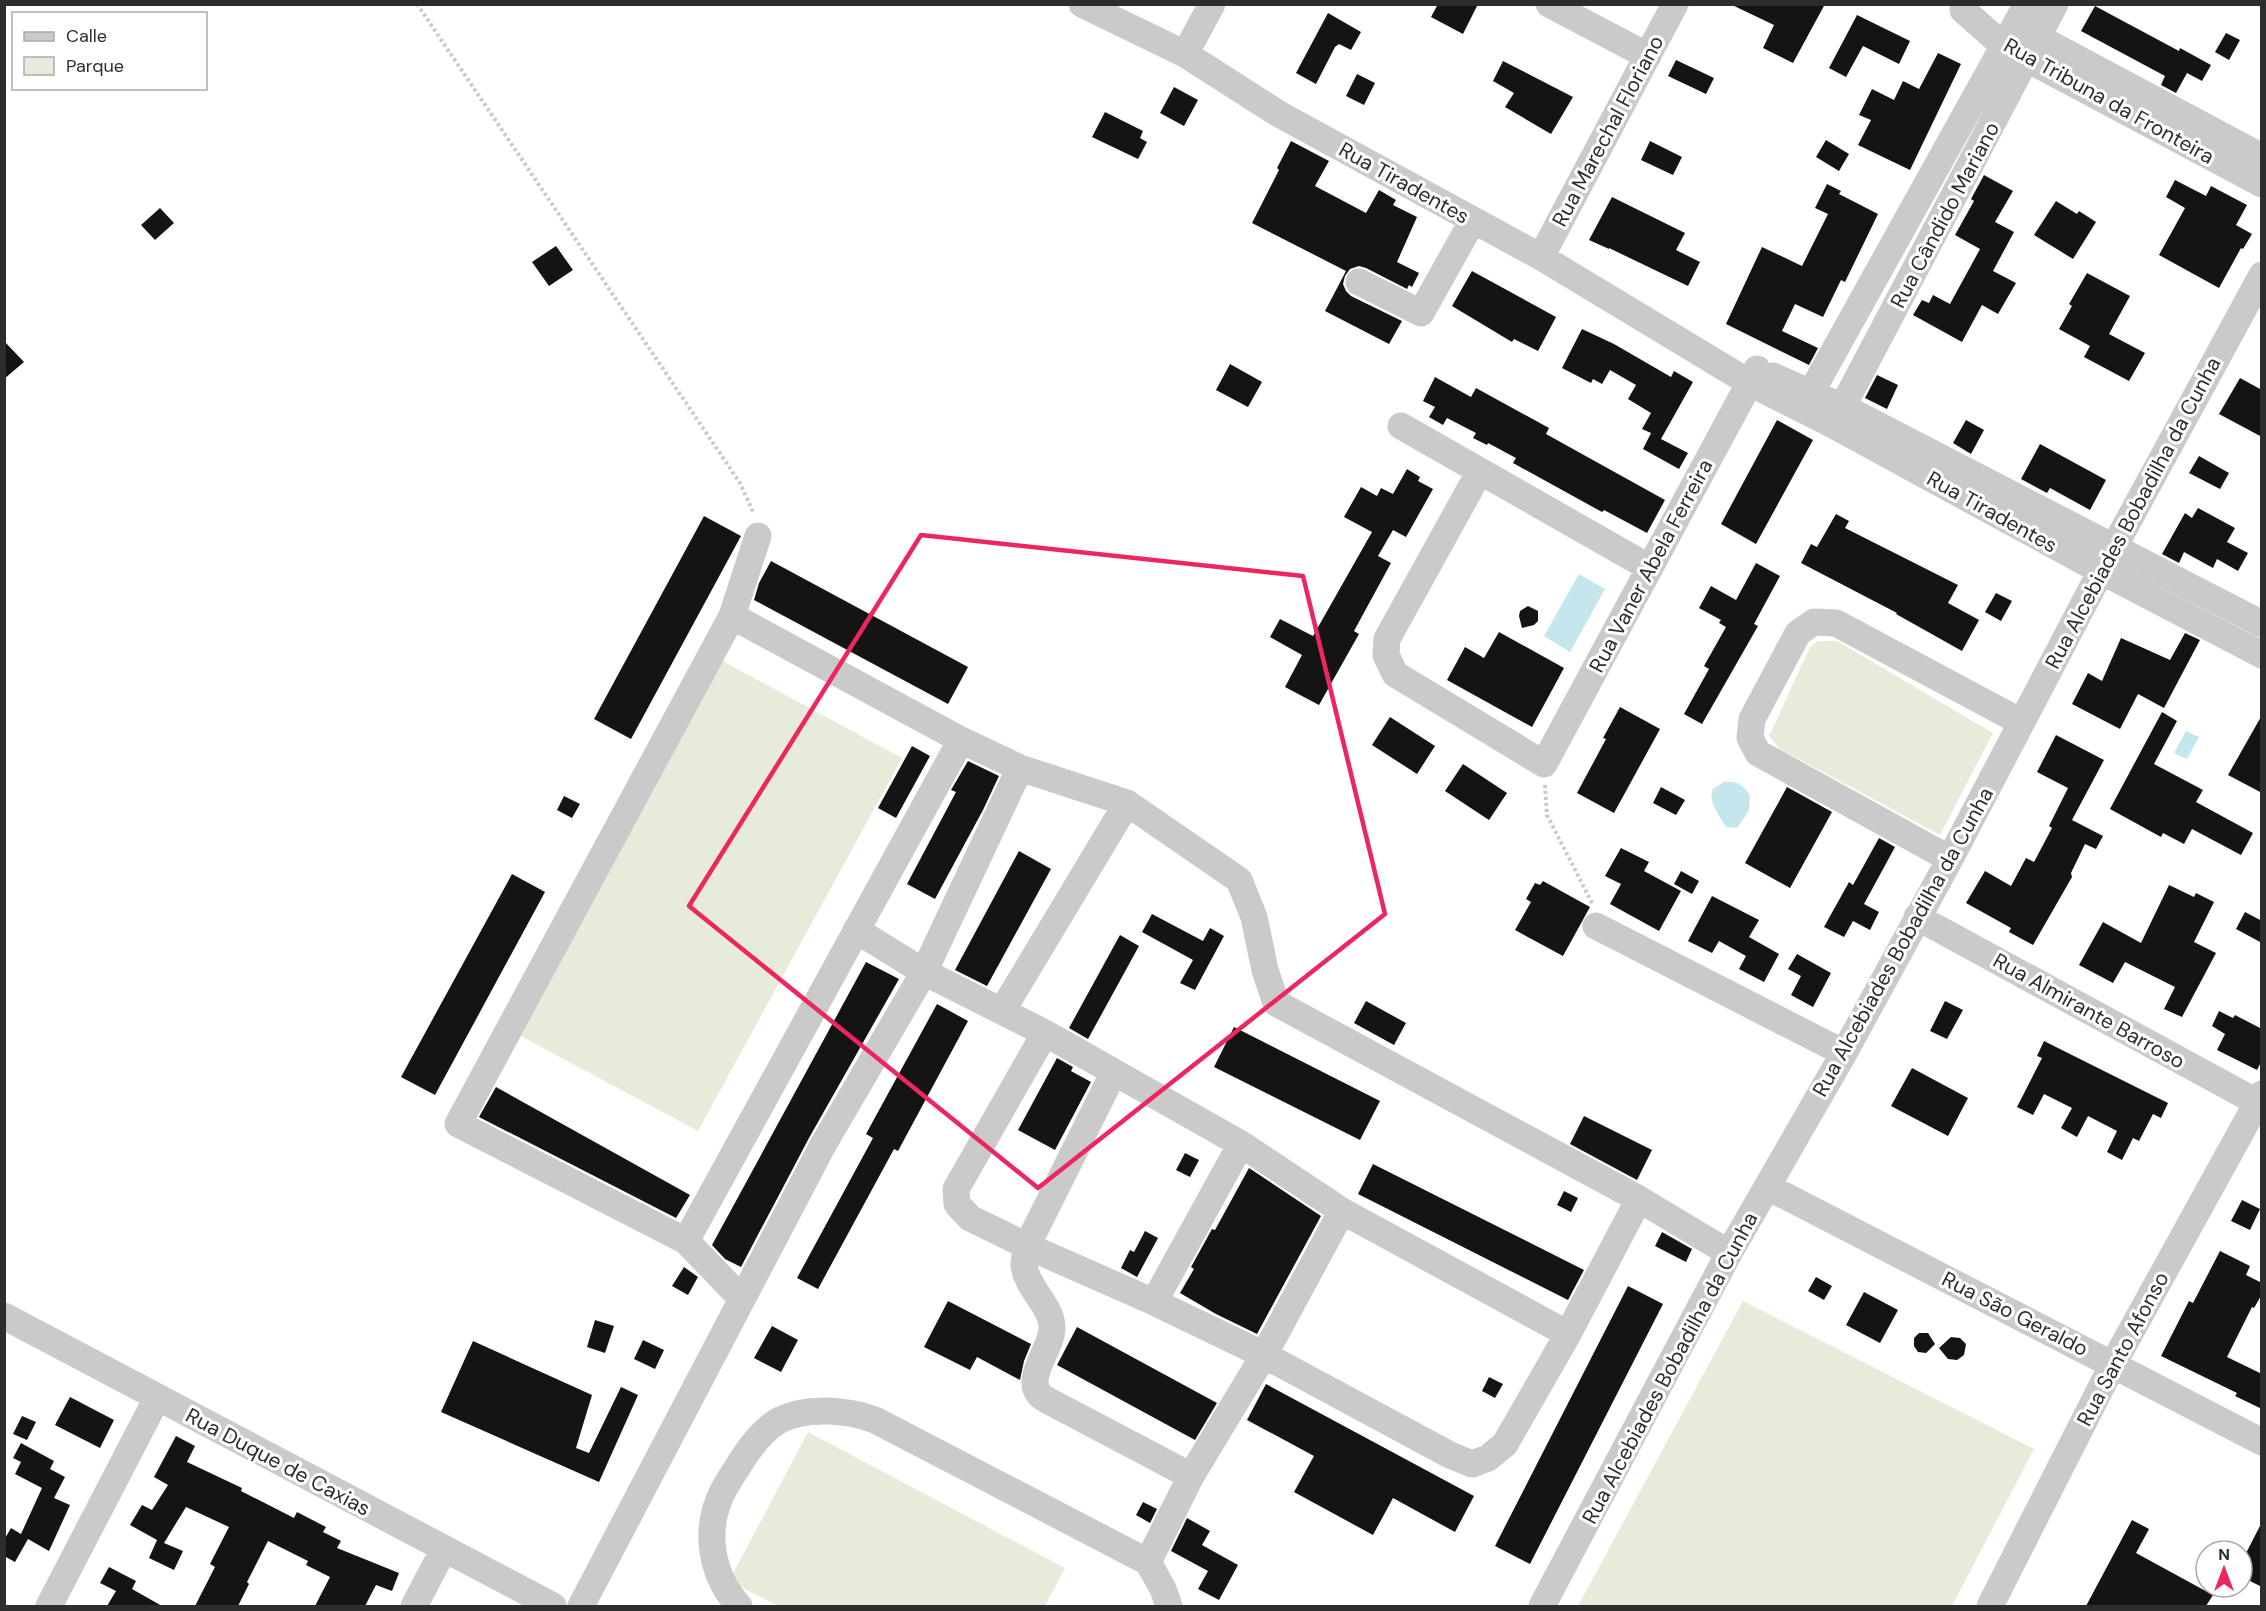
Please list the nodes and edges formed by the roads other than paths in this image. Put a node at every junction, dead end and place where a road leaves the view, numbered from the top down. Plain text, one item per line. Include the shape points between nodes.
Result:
1 (1082, 4) edge
2 (1212, 4) edge
3 (1549, 4) edge
4 (1675, 4) edge
5 (2055, 4) edge
6 (1958, 7) edge
7 (2023, 35) edge
8 (1185, 54) junction
9 (1648, 56) junction
10 (2262, 157) edge
11 (2262, 184) edge
12 (1473, 220) junction
13 (1541, 257) junction
14 (2262, 275) edge
15 (1359, 282) dead end
16 (1753, 376) junction
17 (1806, 400) junction
18 (1838, 416) junction
19 (1401, 426) dead end
20 (1480, 471) junction
21 (759, 536) road end
22 (2114, 548) junction
23 (1650, 568) junction
24 (2101, 572) junction
25 (732, 616) junction
26 (2262, 624) edge
27 (2262, 655) edge
28 (2021, 722) junction
29 (960, 740) junction
30 (1020, 768) junction
31 (1128, 803) junction
32 (1950, 859) junction
33 (1917, 917) junction
34 (1596, 926) road end
35 (856, 930) junction
36 (924, 972) junction
37 (1002, 1011) junction
38 (1045, 1033) junction
39 (1844, 1053) junction
40 (1114, 1072) junction
41 (2260, 1101) edge
42 (1241, 1144) junction
43 (1768, 1187) junction
44 (1639, 1199) junction
45 (1342, 1211) junction
46 (686, 1241) junction
47 (1027, 1246) junction
48 (1729, 1253) junction
49 (742, 1299) junction
50 (1154, 1302) junction
51 (4, 1316) edge
52 (1568, 1334) junction
53 (1264, 1355) junction
54 (2113, 1364) junction
55 (157, 1398) junction
56 (2262, 1442) edge
57 (1191, 1476) junction
58 (444, 1549) junction
59 (1148, 1562) junction
60 (49, 1606) edge
61 (414, 1606) edge
62 (553, 1606) edge
63 (580, 1606) edge
64 (739, 1606) edge
65 (1169, 1606) edge
66 (1542, 1606) edge
67 (1990, 1606) edge

1 - 8 street, Rua Tiradentes
2 - 8 street
3 - 9 street
4 - 9 street, Rua Marechal Floriano
5 - 7 street, Rua Cândido Mariano
6 - 7 street, Rua Tribuna da Fronteira
7 - 10 street, Rua Tribuna da Fronteira
7 - 11 street, Rua Tribuna da Fronteira
7 - 17 street, Rua Cândido Mariano
7 - 18 street, Rua Cândido Mariano
8 - 12 street, Rua Tiradentes via 1279,114
9 - 13 street, Rua Marechal Floriano
12 - 13 street, Rua Tiradentes
12 - 15 street via 1421,313
13 - 16 street, Rua Tiradentes via 1723,368
14 - 22 street, Rua Alcebiades Bobadilha da Cunha
16 - 17 street, Rua Tiradentes
16 - 23 street, Rua Vaner Abela Ferreira
17 - 18 street, Rua Tiradentes
18 - 22 street, Rua Tiradentes
18 - 24 street, Rua Tiradentes
19 - 20 street
20 - 23 street
20 - 23 street, Rua Vaner Abela Ferreira via 1387,639 1386,655 1395,674 1544,764
21 - 25 street
22 - 24 street, Rua Alcebiades Bobadilha da Cunha
22 - 26 street, Rua Tiradentes
24 - 27 street, Rua Tiradentes
24 - 28 street, Rua Alcebiades Bobadilha da Cunha
25 - 29 street
25 - 46 street via 458,1124
28 - 32 street, Rua Alcebiades Bobadilha da Cunha
28 - 32 street via 1836,623 1814,622 1798,633 1752,719 1750,738 1758,753
29 - 30 street
29 - 35 street
30 - 31 street
30 - 36 street
31 - 37 street
31 - 44 street via 1239,880 1254,917 1276,1003
32 - 33 street, Rua Alcebiades Bobadilha da Cunha
33 - 39 street, Rua Alcebiades Bobadilha da Cunha
33 - 41 street, Rua Almirante Barroso
34 - 39 street
35 - 36 street
35 - 46 street
36 - 37 street
36 - 49 street via 823,1145
37 - 38 street
38 - 40 street
38 - 47 street via 956,1189 960,1210
39 - 43 street, Rua Alcebiades Bobadilha da Cunha
40 - 42 street
40 - 47 street
41 - 54 street, Rua Santo Afonso
42 - 45 street
42 - 50 street
43 - 48 street, Rua Alcebiades Bobadilha da Cunha
43 - 54 street, Rua São Geraldo
44 - 48 street
44 - 52 street
45 - 52 street
45 - 53 street
46 - 49 street
47 - 50 street
47 - 57 street via 1024,1266 1052,1325 1034,1379 1038,1395
48 - 66 street, Rua Alcebiades Bobadilha da Cunha
49 - 63 street
50 - 53 street
51 - 55 street, Rua Duque de Caxias
52 - 53 street via 1505,1444 1488,1458 1472,1464
53 - 57 street
54 - 56 street, Rua São Geraldo
54 - 67 street, Rua Santo Afonso
55 - 58 street, Rua Duque de Caxias
55 - 60 street
57 - 59 street
58 - 61 street
58 - 62 street, Rua Duque de Caxias
59 - 64 street via 875,1420 832,1410 781,1419 749,1449 722,1493 713,1522 712,1550 726,1592
59 - 65 street

